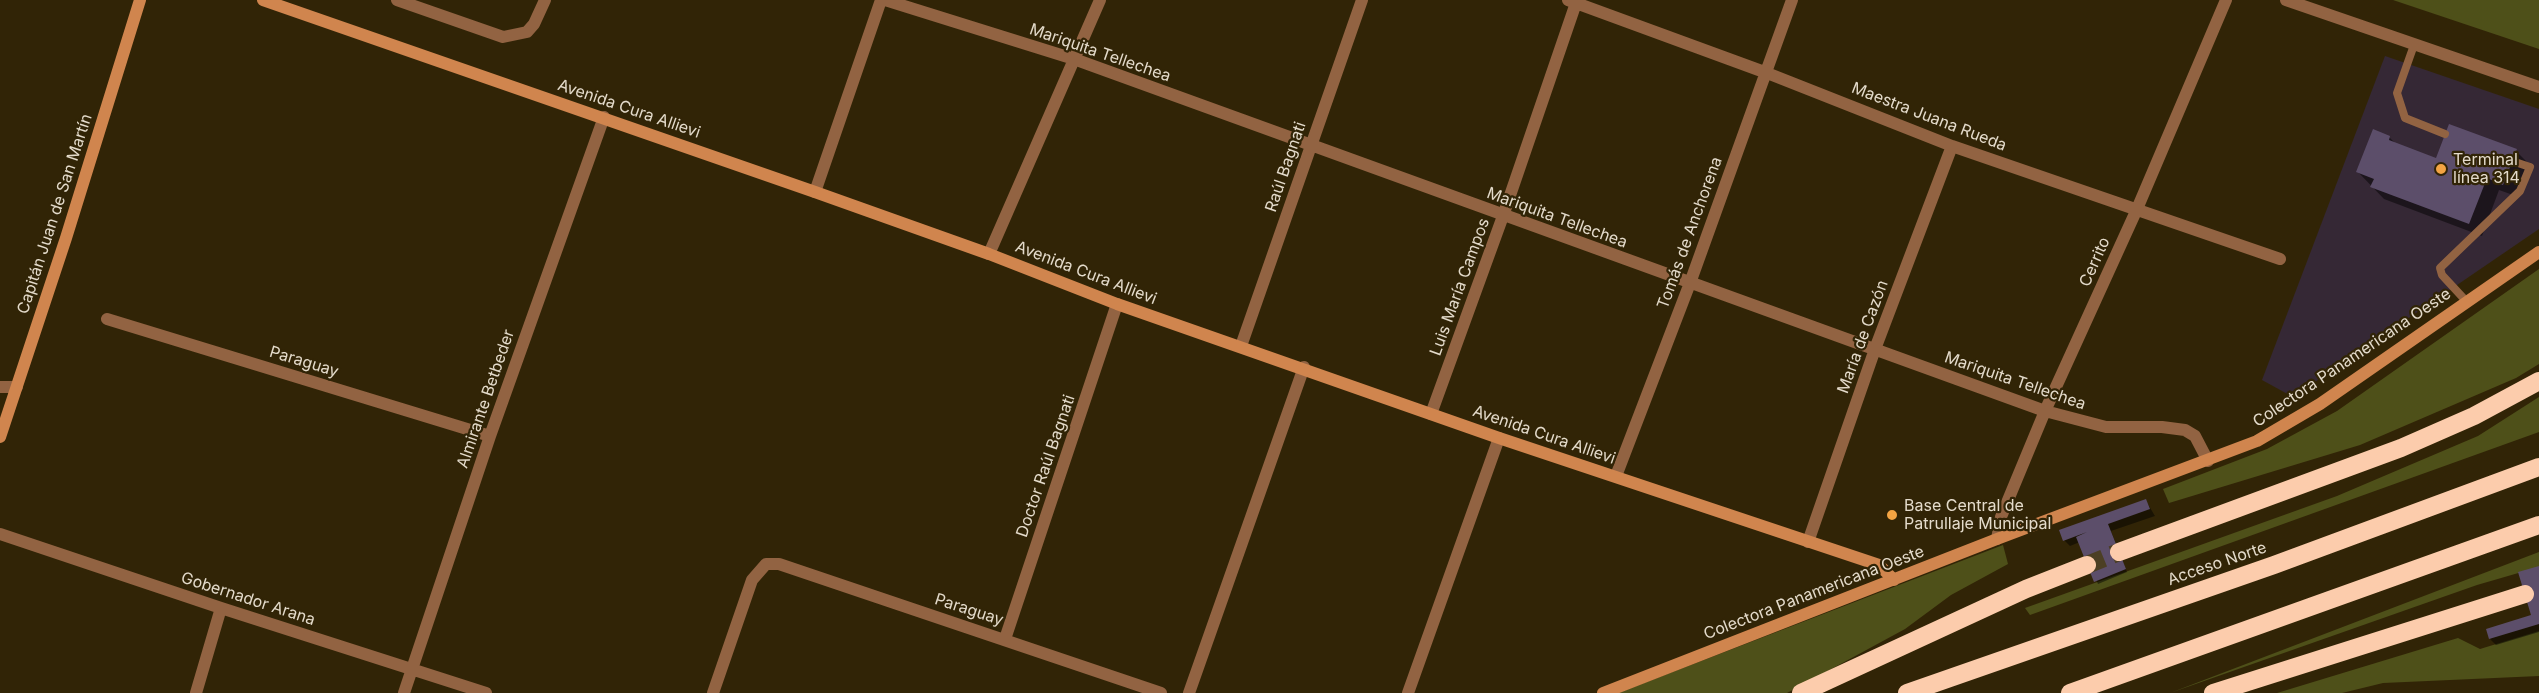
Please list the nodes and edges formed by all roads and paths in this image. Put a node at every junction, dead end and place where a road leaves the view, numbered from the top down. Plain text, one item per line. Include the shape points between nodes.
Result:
1 (140, 0) edge
2 (263, 0) edge
3 (397, 0) edge
4 (545, 0) edge
5 (883, 0) edge
6 (1100, 0) edge
7 (1362, 0) edge
8 (1791, 0) edge
9 (2226, 0) edge
10 (2286, 0) edge
11 (1574, 1) edge
12 (2414, 45) junction
13 (1074, 59) junction
14 (1767, 73) junction
15 (2539, 87) edge
16 (604, 117) junction
17 (2445, 134) dead end
18 (1952, 146) junction
19 (1310, 147) junction
20 (2512, 161) dead end
21 (815, 192) junction
22 (2137, 209) junction
23 (1503, 216) junction
24 (2539, 252) edge
25 (989, 254) junction
26 (2280, 259) dead end
27 (1690, 283) junction
28 (2467, 302) junction
29 (1118, 304) junction
30 (107, 319) dead end
31 (1241, 346) junction
32 (1875, 349) junction
33 (1304, 367) junction
34 (2539, 381) edge
35 (0, 387) edge
36 (17, 387) junction
37 (2045, 411) junction
38 (1431, 414) junction
39 (490, 436) junction
40 (0, 437) edge
41 (1499, 438) junction
42 (2208, 461) junction
43 (2539, 467) edge
44 (1616, 476) junction
45 (2539, 525) edge
46 (0, 534) edge
47 (1996, 539) junction
48 (1808, 542) junction
49 (2119, 552) tunnel mouth
50 (2087, 565) tunnel mouth
51 (1894, 580) junction
52 (2525, 594) dead end
53 (221, 608) junction
54 (1005, 639) junction
55 (412, 669) junction
56 (196, 693) edge
57 (404, 693) edge
58 (486, 693) edge
59 (713, 693) edge
60 (1161, 693) edge
61 (1189, 693) edge
62 (1408, 693) edge
63 (1603, 693) edge
64 (1801, 693) edge
65 (1907, 693) edge
66 (2070, 693) edge
67 (2213, 693) edge

1 - 36 street, Capitán Juan de San Martín
2 - 16 street, Avenida Cura Allievi
3 - 4 street via 503,37 527,32
5 - 13 street, Mariquita Tellechea
5 - 21 street
6 - 13 street
7 - 19 street, Raúl Bagnati
8 - 14 street, Tomás de Anchorena
9 - 22 street, Cerrito
10 - 12 street
11 - 14 street, Maestra Juana Rueda
11 - 23 street, Luis María Campos
12 - 15 street
12 - 17 lane via 2397,93 2405,118
13 - 19 street, Mariquita Tellechea
13 - 25 street
14 - 18 street, Maestra Juana Rueda
14 - 27 street, Tomás de Anchorena
16 - 21 street, Avenida Cura Allievi
16 - 39 street, Almirante Betbeder
18 - 22 street, Maestra Juana Rueda
18 - 32 street, María de Cazón
19 - 23 street, Mariquita Tellechea
19 - 31 street, Raúl Bagnati
20 - 28 lane via 2530,167 2520,191 2440,268
21 - 25 street, Avenida Cura Allievi
22 - 26 street, Maestra Juana Rueda
22 - 37 street, Cerrito
23 - 27 street, Mariquita Tellechea
23 - 38 street, Luis María Campos
24 - 28 street, Colectora Panamericana Oeste
25 - 29 street, Avenida Cura Allievi
27 - 32 street, Mariquita Tellechea
27 - 44 street, Tomás de Anchorena
28 - 42 street, Colectora Panamericana Oeste via 2284,427
29 - 31 street, Avenida Cura Allievi
29 - 54 street, Doctor Raúl Bagnati
30 - 39 street, Paraguay
31 - 33 street, Avenida Cura Allievi
32 - 37 street, Mariquita Tellechea
32 - 48 street, María de Cazón
33 - 38 street, Avenida Cura Allievi
33 - 61 street
34 - 49 highway via 2474,416 2401,448
35 - 36 street
36 - 40 street, Capitán Juan de San Martín
37 - 42 street, Mariquita Tellechea via 2106,427 2185,430 2195,436
37 - 47 street, Cerrito via 2001,517
38 - 41 street, Avenida Cura Allievi
39 - 55 street, Almirante Betbeder
41 - 44 street, Avenida Cura Allievi
41 - 62 street
42 - 47 street, Colectora Panamericana Oeste
43 - 65 highway, Acceso Norte via 2274,565
44 - 48 street, Avenida Cura Allievi
45 - 66 highway
46 - 53 street, Gobernador Arana
47 - 51 street, Colectora Panamericana Oeste
48 - 51 street, Avenida Cura Allievi via 1879,565
50 - 64 highway via 2026,589
51 - 63 street, Colectora Panamericana Oeste
52 - 67 highway
53 - 55 street, Gobernador Arana
53 - 56 street
54 - 59 street, Paraguay via 779,564 766,564 752,580
54 - 60 street, Paraguay
55 - 57 street, Almirante Betbeder
55 - 58 street, Gobernador Arana

